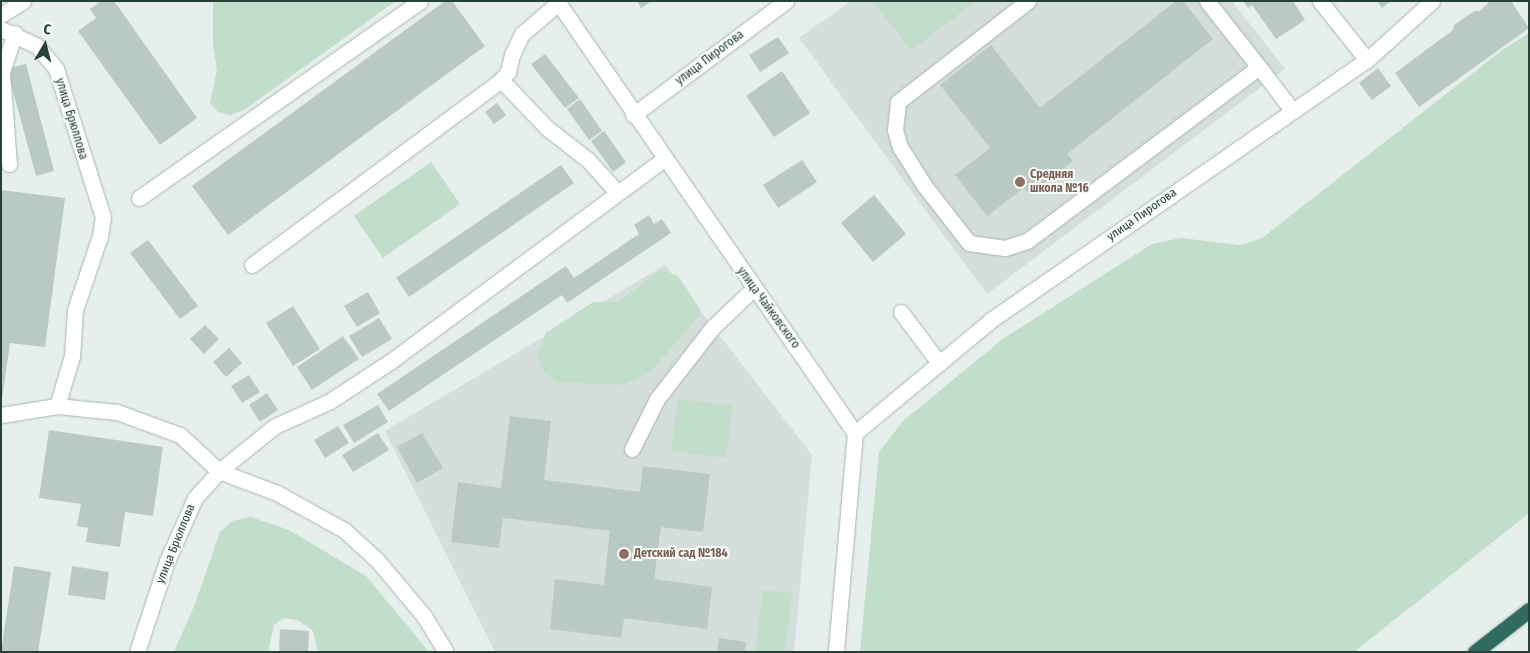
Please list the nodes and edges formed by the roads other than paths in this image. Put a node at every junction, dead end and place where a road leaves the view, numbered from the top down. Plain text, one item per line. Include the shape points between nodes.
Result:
1 (23, 1) edge
2 (420, 1) edge
3 (786, 1) edge
4 (1028, 1) edge
5 (1207, 1) edge
6 (1320, 1) edge
7 (557, 2) edge
8 (1430, 2) edge
9 (1, 15) edge
10 (8, 31) edge
11 (1367, 60) junction
12 (1259, 67) junction
13 (501, 80) junction
14 (1292, 110) junction
15 (634, 116) junction
16 (664, 159) junction
17 (9, 164) dead end
18 (617, 192) junction
19 (139, 198) dead end
20 (252, 265) dead end
21 (753, 289) junction
22 (901, 312) dead end
23 (939, 363) junction
24 (57, 406) junction
25 (1, 415) edge
26 (856, 433) junction
27 (632, 449) dead end
28 (219, 471) junction
29 (1529, 610) edge
30 (137, 652) edge
31 (446, 652) edge
32 (836, 652) edge
33 (1475, 652) edge

1 - 9 street
2 - 19 street
3 - 15 street, улица Пирогова
4 - 12 street via 898,102 895,123 900,147 924,185 969,243 1005,248 1026,241
5 - 12 street
6 - 11 street
7 - 13 street via 522,34 508,72
7 - 15 street, улица Чайковского
8 - 11 street, улица Пирогова
10 - 17 street via 2,72
10 - 24 street, улица Брюллова via 37,46 56,69 102,217 100,236 75,310 72,356
11 - 14 street, улица Пирогова
12 - 14 street
13 - 18 street via 546,128 588,160
13 - 20 street
14 - 23 street, улица Пирогова via 991,320
15 - 16 street, улица Чайковского
16 - 18 street, улица Брюллова
16 - 21 street, улица Чайковского
18 - 28 street, улица Брюллова via 391,362 330,401 275,426
21 - 26 street, улица Чайковского
21 - 27 street via 712,328 657,399
22 - 23 street
23 - 26 street, улица Пирогова
24 - 25 street
24 - 28 street via 117,412 146,421 192,443
26 - 32 street
28 - 30 street, улица Брюллова via 195,498 167,561
28 - 31 street via 277,493 344,530 377,560 424,616
29 - 33 highway

